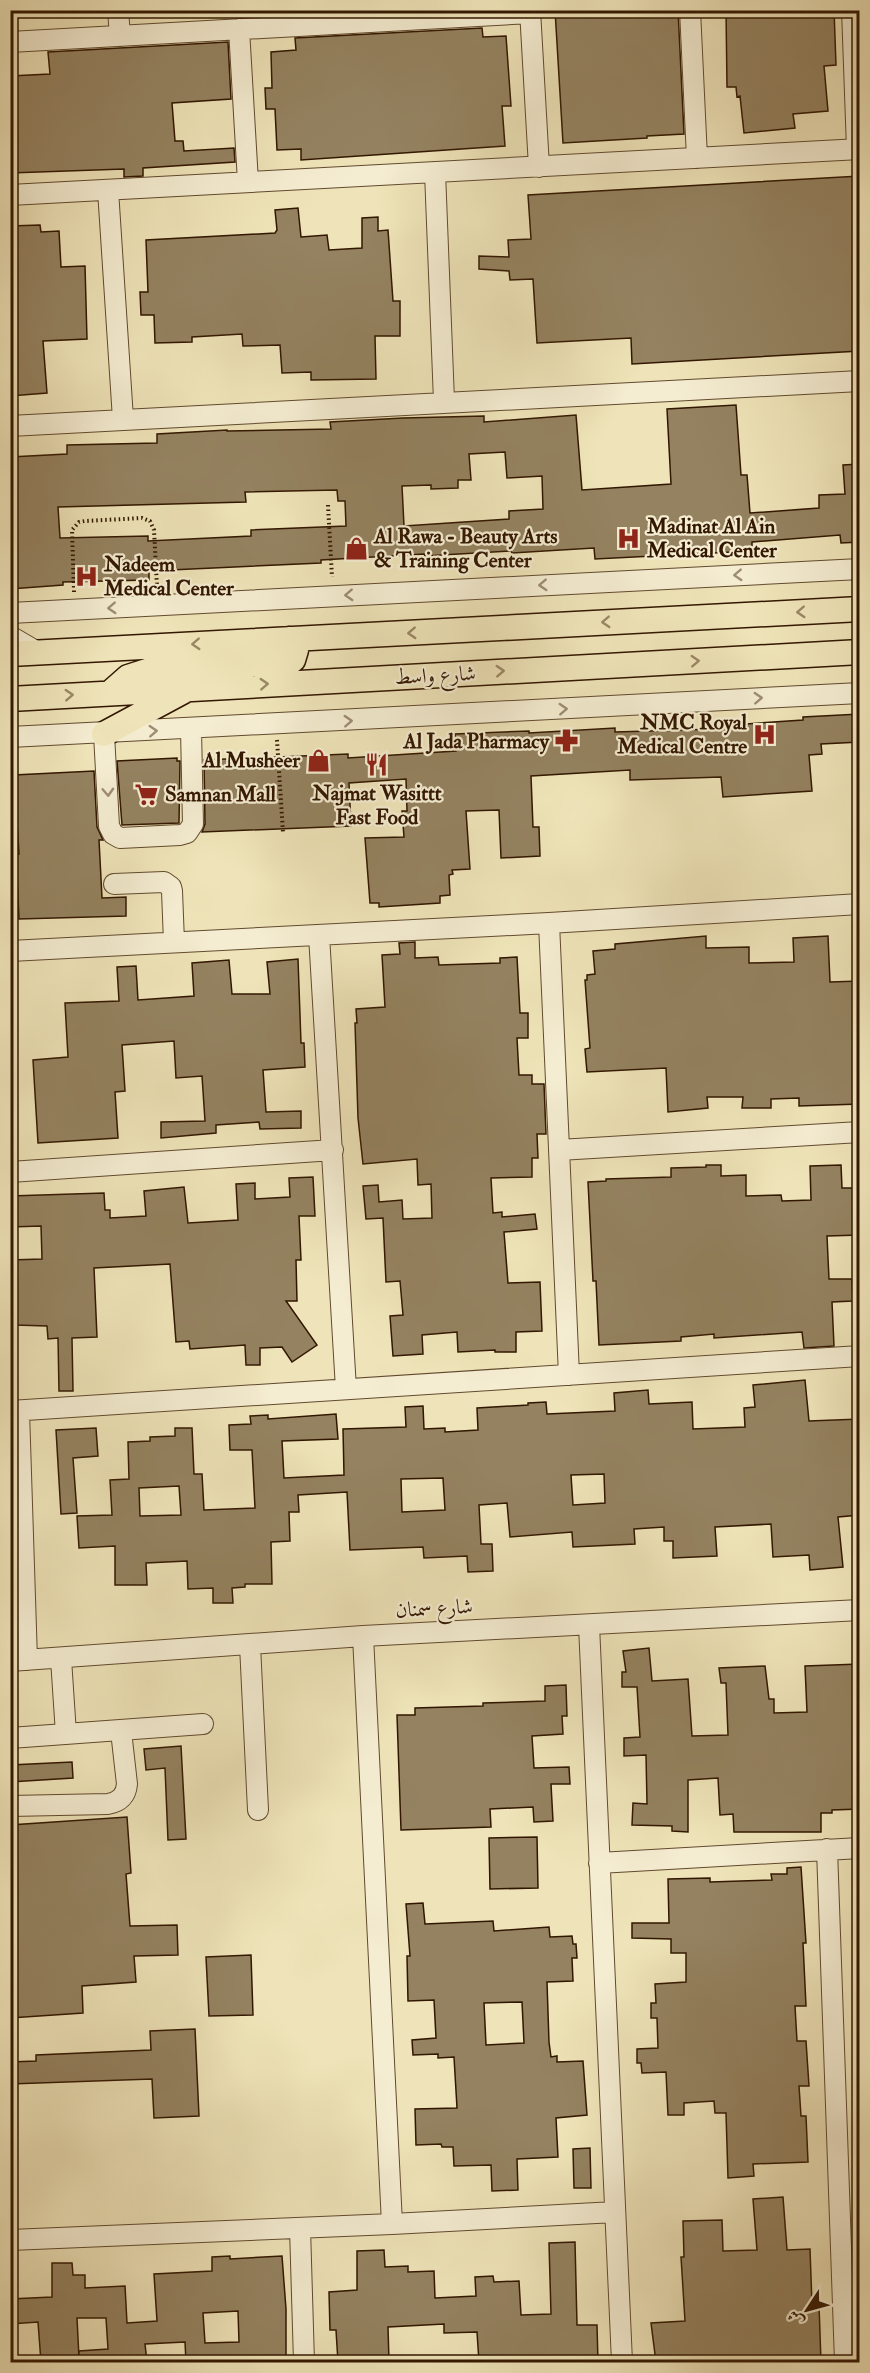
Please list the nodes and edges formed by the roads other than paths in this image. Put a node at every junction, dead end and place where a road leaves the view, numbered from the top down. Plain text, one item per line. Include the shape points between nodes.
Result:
1 (118, 10) edge
2 (690, 10) edge
3 (852, 10) edge
4 (530, 12) edge
5 (365, 16) edge
6 (239, 29) junction
7 (120, 36) junction
8 (10, 42) edge
9 (858, 149) edge
10 (697, 158) junction
11 (539, 167) junction
12 (435, 172) junction
13 (248, 182) junction
14 (108, 190) junction
15 (10, 195) edge
16 (860, 381) edge
17 (444, 401) junction
18 (123, 419) junction
19 (10, 426) edge
20 (860, 568) edge
21 (860, 609) edge
22 (10, 613) edge
23 (10, 636) edge
24 (289, 639) junction
25 (860, 652) edge
26 (39, 653) junction
27 (10, 654) edge
28 (190, 687) junction
29 (111, 692) junction
30 (860, 693) edge
31 (10, 699) edge
32 (191, 729) junction
33 (104, 734) junction
34 (12, 739) edge
35 (114, 884) dead end
36 (860, 904) edge
37 (549, 923) junction
38 (319, 935) junction
39 (174, 942) junction
40 (10, 951) edge
41 (860, 1132) edge
42 (333, 1150) junction
43 (559, 1150) junction
44 (10, 1172) edge
45 (860, 1356) edge
46 (569, 1375) junction
47 (346, 1389) junction
48 (15, 1411) edge
49 (860, 1610) edge
50 (589, 1624) junction
51 (363, 1636) junction
52 (250, 1645) junction
53 (61, 1659) junction
54 (19, 1661) edge
55 (204, 1724) dead end
56 (121, 1731) junction
57 (66, 1734) junction
58 (10, 1738) edge
59 (10, 1806) edge
60 (258, 1810) dead end
61 (860, 1848) edge
62 (827, 1849) junction
63 (599, 1863) junction
64 (615, 2212) junction
65 (392, 2224) junction
66 (300, 2228) junction
67 (10, 2240) edge
68 (304, 2362) edge
69 (621, 2362) edge
70 (845, 2362) edge

1 - 7 street
2 - 10 street
3 - 9 street
4 - 5 street
4 - 11 street
5 - 6 street
6 - 7 street
6 - 13 street
7 - 8 street
9 - 10 street
10 - 11 street
11 - 12 street
12 - 13 street
12 - 17 street
13 - 14 street
14 - 15 street
14 - 18 street
16 - 17 street
17 - 18 street
18 - 19 street
20 -> 22 street
21 -> 24 main road, شارع واسط
23 - 26 street
24 -> 26 main road, شارع واسط
24 - 29 main road via 296,650 288,663 150,670 128,677
28 -> 25 main road, شارع واسط
26 - 27 main road, شارع واسط
28 - 29 main road, شارع واسط
28 - 33 main road
31 -> 29 main road, شارع واسط
32 -> 30 street
33 -> 32 street
33 -> 32 street via 113,834 120,838 180,835 188,833 193,824
33 - 34 street
35 - 39 street via 168,884 172,891
36 - 37 street
37 - 38 street
37 - 43 street
38 - 39 street
38 - 42 street
39 - 40 street
41 - 43 street
42 - 44 street
42 - 47 street
43 - 46 street
45 - 46 street
46 - 47 street
47 - 48 street
48 - 54 street
49 - 50 street, شارع سمنان
50 - 51 street, شارع سمنان
50 - 63 street
51 - 52 street, شارع سمنان
51 - 65 street
52 - 53 street, شارع سمنان
52 - 60 street
53 - 54 street, شارع سمنان
53 - 57 street
55 - 56 street
56 - 57 street
56 - 59 street via 127,1784 119,1800 108,1804
57 - 58 street
61 - 62 street
62 - 63 street
62 - 70 street
63 - 64 street
64 - 65 street
64 - 69 street
65 - 66 street
66 - 67 street
66 - 68 street

